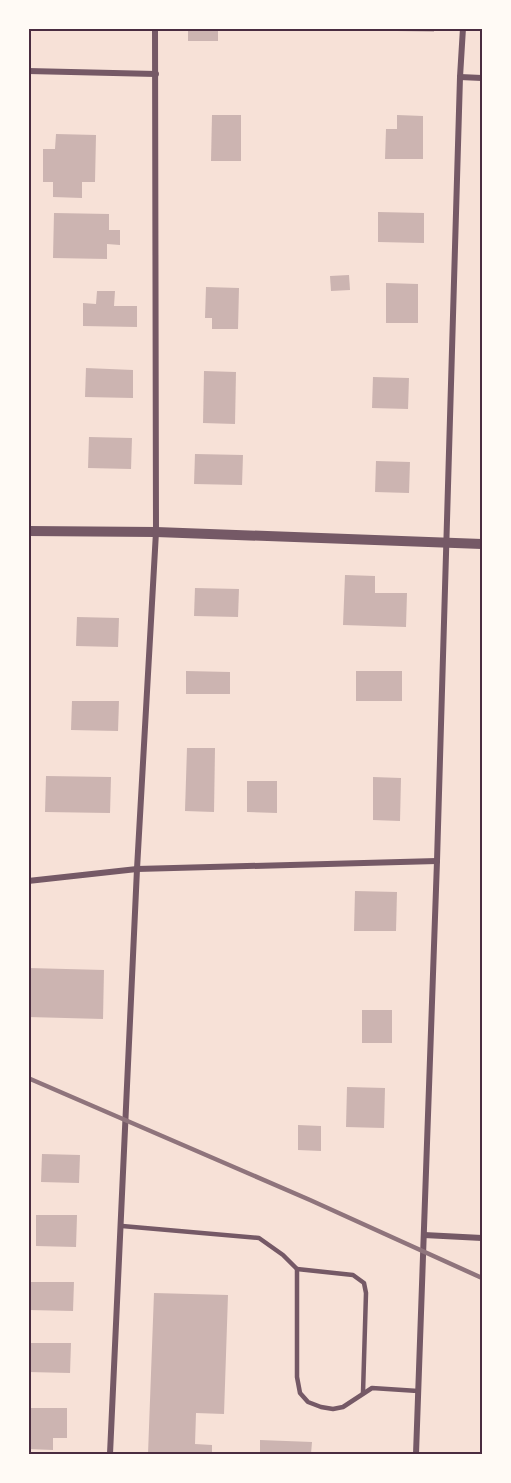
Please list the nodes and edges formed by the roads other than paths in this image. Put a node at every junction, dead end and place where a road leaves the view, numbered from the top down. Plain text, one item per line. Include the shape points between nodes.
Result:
1 (155, 28) edge
2 (463, 28) edge
3 (28, 70) edge
4 (156, 74) junction
5 (460, 77) junction
6 (483, 78) edge
7 (28, 531) edge
8 (156, 532) junction
9 (447, 543) junction
10 (483, 544) edge
11 (437, 861) junction
12 (137, 869) junction
13 (28, 881) edge
14 (122, 1226) junction
15 (424, 1235) junction
16 (483, 1238) edge
17 (297, 1269) junction
18 (418, 1391) junction
19 (363, 1393) junction
20 (110, 1455) edge
21 (416, 1455) edge

1 - 4 street
2 - 5 street
3 - 4 street
4 - 8 street
5 - 6 street
5 - 9 street
7 - 8 street
8 - 9 street
8 - 12 street
9 - 10 street
9 - 11 street
11 - 12 street
11 - 15 street
12 - 13 street
12 - 14 street
14 - 17 lane via 259,1238
14 - 20 street
15 - 16 street
15 - 18 street
17 - 19 lane via 353,1275 364,1283
17 - 19 lane via 300,1393 308,1402 333,1409 355,1401
18 - 19 lane via 372,1388
18 - 21 street

